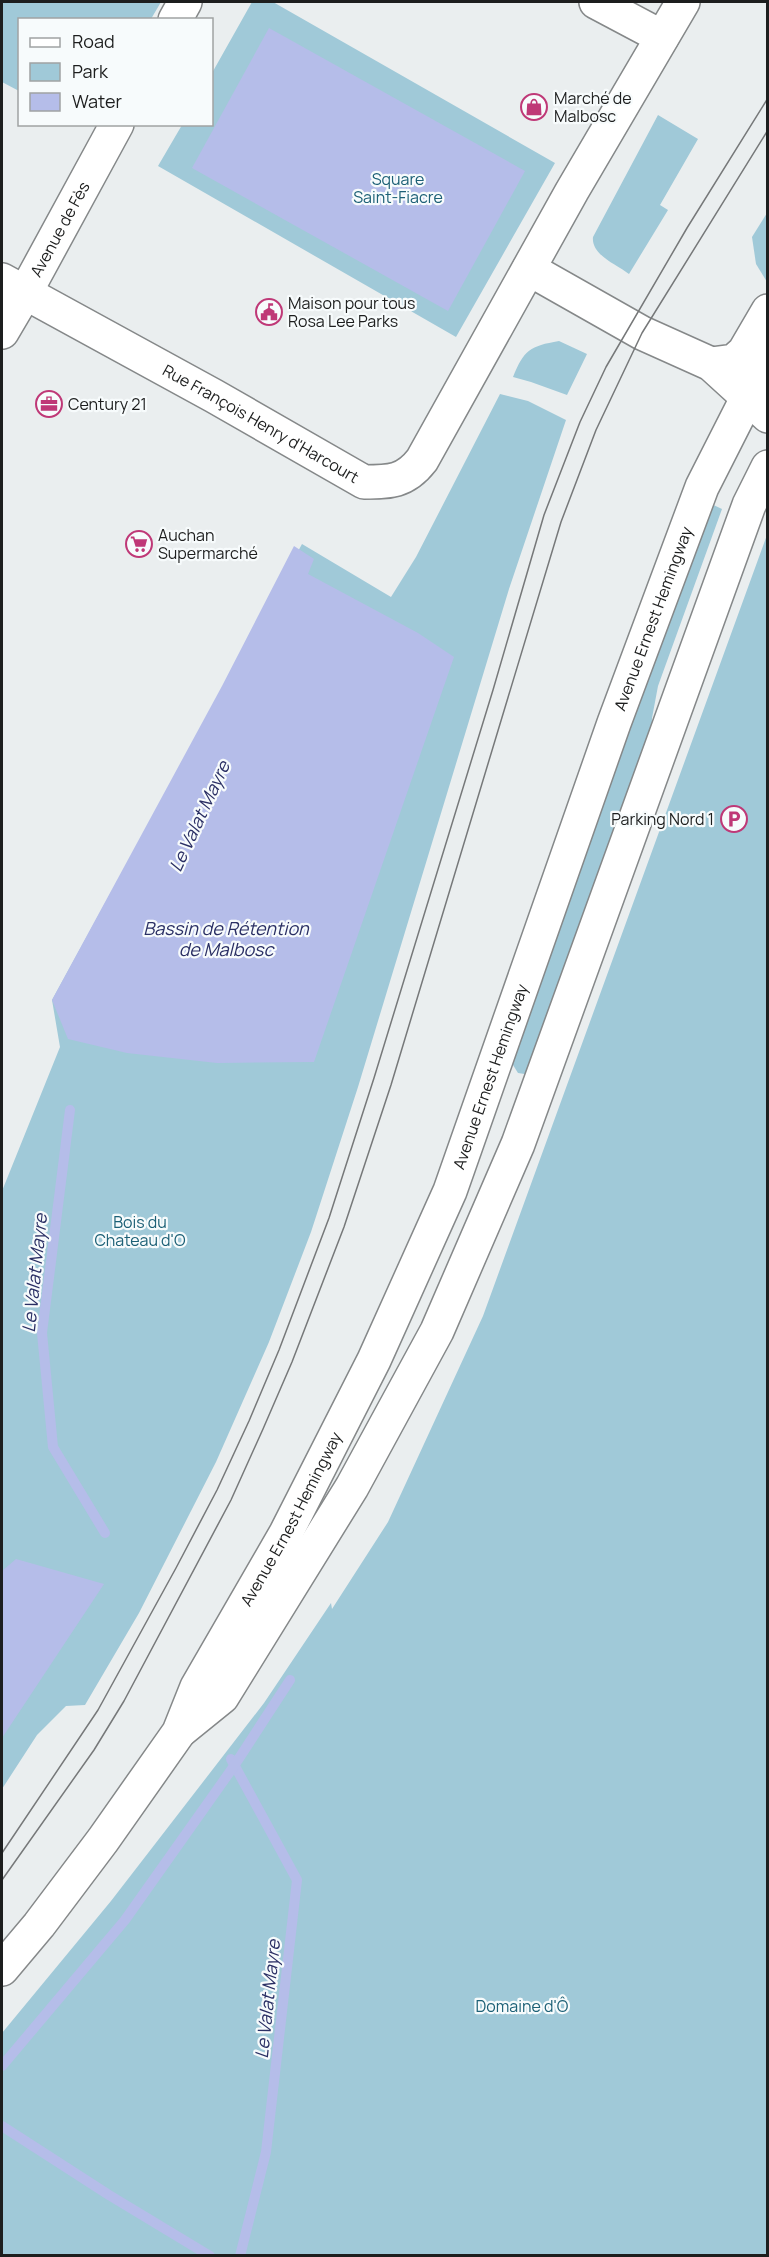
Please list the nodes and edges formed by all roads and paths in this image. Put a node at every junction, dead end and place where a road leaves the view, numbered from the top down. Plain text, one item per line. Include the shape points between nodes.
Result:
1 (184, 2) edge
2 (596, 2) edge
3 (683, 2) edge
4 (176, 18) edge
5 (662, 37) junction
6 (116, 126) edge
7 (529, 269) junction
8 (13, 286) edge
9 (768, 311) edge
10 (2, 332) edge
11 (768, 357) edge
12 (711, 364) junction
13 (757, 406) edge
14 (768, 467) edge
15 (179, 1732) junction
16 (2, 1969) edge

1 - 4 main road
2 - 5 main road
3 - 5 main road, Rue François Henry d'Harcourt
5 - 7 main road, Rue François Henry d'Harcourt
6 - 8 main road, Avenue de Fès
7 - 8 main road, Rue François Henry d'Harcourt via 422,460 412,473 387,482 364,482
7 - 12 main road via 642,333
8 - 10 main road, Avenue de Fès
9 - 12 main road via 744,352 734,361
11 - 13 main road, Avenue Ernest Hemingway
12 - 13 main road
13 - 15 main road, Avenue Ernest Hemingway via 702,487 450,1191 374,1360 285,1533 196,1687
14 - 15 main road, Avenue Ernest Hemingway via 749,505 518,1144 437,1330 352,1487 222,1697
15 - 16 main road, Avenue Ernest Hemingway via 103,1840

